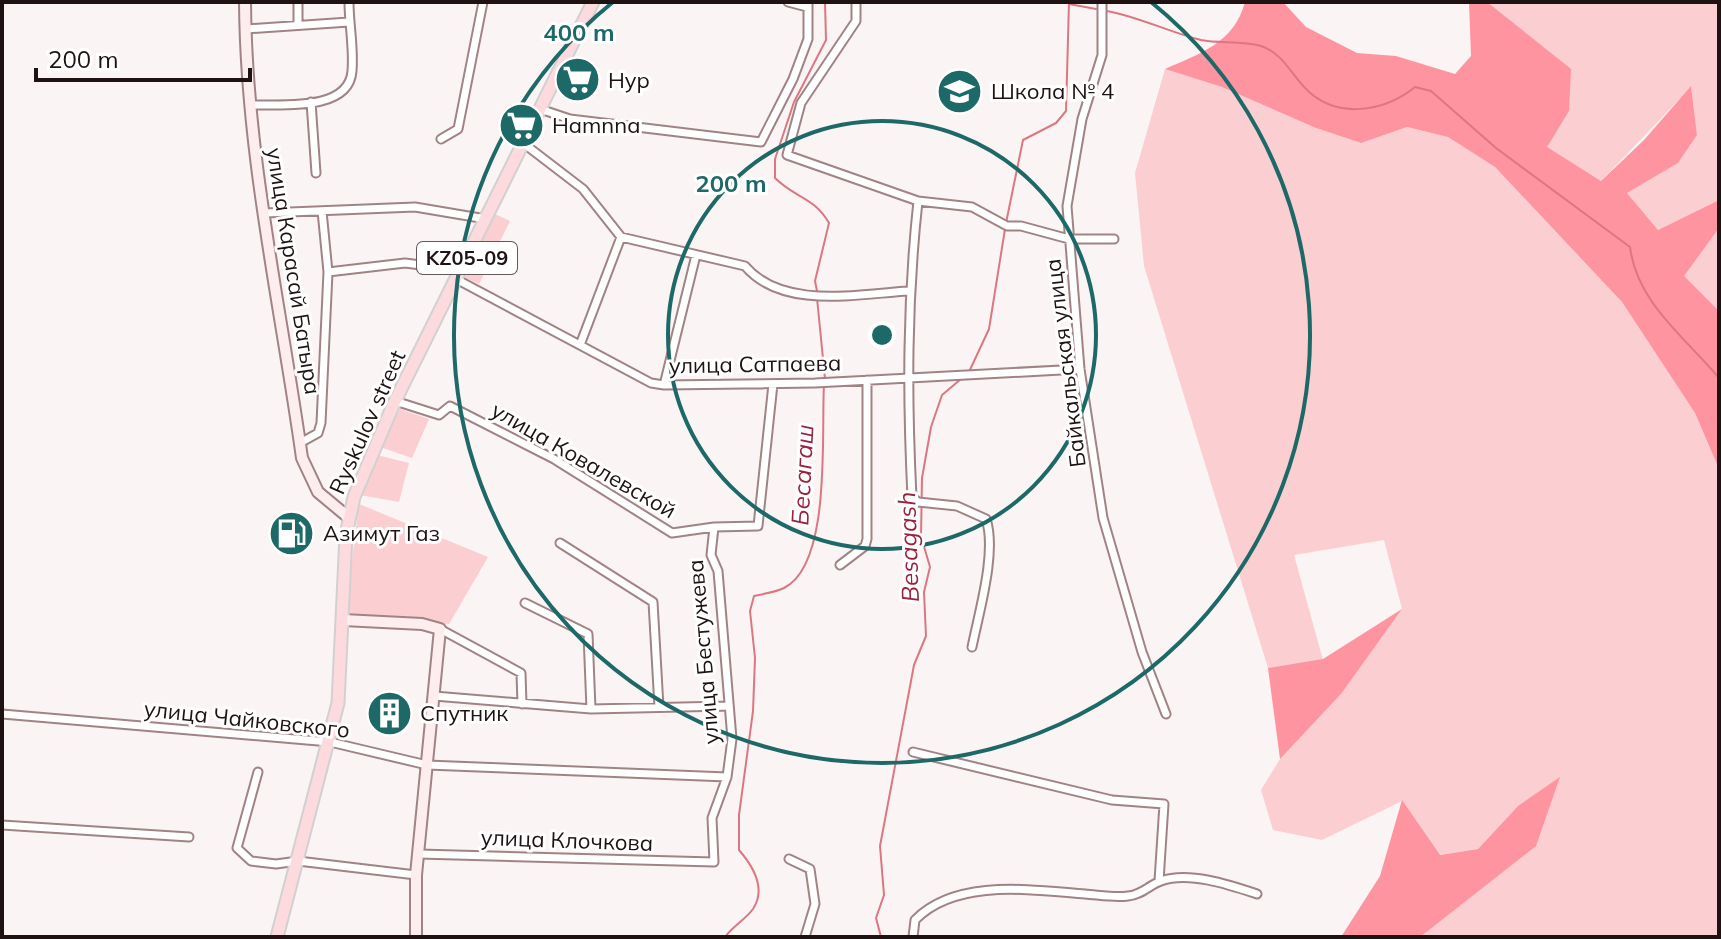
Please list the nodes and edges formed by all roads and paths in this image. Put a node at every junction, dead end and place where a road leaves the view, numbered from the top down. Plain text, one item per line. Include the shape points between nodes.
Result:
1 (245, 2) edge
2 (298, 2) edge
3 (349, 2) edge
4 (483, 2) edge
5 (592, 2) edge
6 (788, 2) edge
7 (856, 2) edge
8 (1102, 2) edge
9 (808, 5) edge
10 (349, 22) junction
11 (298, 25) junction
12 (246, 29) junction
13 (311, 102) junction
14 (250, 105) junction
15 (540, 109) junction
16 (441, 139) dead end
17 (523, 143) junction
18 (316, 173) dead end
19 (918, 201) junction
20 (322, 211) junction
21 (265, 213) junction
22 (486, 219) junction
23 (621, 237) junction
24 (1069, 239) junction
25 (1114, 239) dead end
26 (696, 255) junction
27 (328, 272) junction
28 (458, 274) junction
29 (908, 291) junction
30 (580, 345) junction
31 (1080, 369) junction
32 (906, 378) junction
33 (867, 380) junction
34 (773, 384) junction
35 (664, 385) junction
36 (395, 401) junction
37 (300, 443) junction
38 (348, 517) junction
39 (714, 527) junction
40 (560, 543) dead end
41 (840, 565) dead end
42 (525, 603) dead end
43 (343, 620) junction
44 (440, 629) junction
45 (972, 647) dead end
46 (434, 696) junction
47 (522, 704) junction
48 (727, 706) junction
49 (659, 707) junction
50 (591, 709) junction
51 (2, 714) edge
52 (1166, 714) dead end
53 (330, 742) junction
54 (913, 752) dead end
55 (427, 765) junction
56 (258, 772) dead end
57 (727, 777) junction
58 (2, 825) edge
59 (189, 837) dead end
60 (419, 854) junction
61 (789, 859) dead end
62 (298, 861) junction
63 (714, 862) joint
64 (416, 875) junction
65 (1159, 881) junction
66 (1257, 894) dead end
67 (277, 937) edge
68 (416, 937) edge
69 (805, 937) edge
70 (913, 937) edge

1 - 12 main road, улица Карасай Батыра
2 - 11 street
3 - 10 street
4 - 16 street via 458,129
5 - 15 main road, Ryskulov street / KZ05-09
6 - 9 street
7 - 19 street via 856,21 801,103 787,155
8 - 24 street, Байкальская улица via 1102,55 1082,119 1067,206
9 - 15 street via 808,39 761,142 570,119
10 - 11 street
10 - 13 street via 352,73 347,86 332,100
11 - 12 street
12 - 14 main road, улица Карасай Батыра
13 - 14 street
13 - 18 street, улица Карасай Батыра
14 - 21 main road, улица Карасай Батыра
15 - 17 main road, Ryskulov street / KZ05-09
17 - 22 main road, Ryskulov street / KZ05-09
17 - 23 street via 583,189
19 - 24 street via 972,207 1007,226
19 - 29 street
20 - 21 street
20 - 22 street via 415,207
20 - 27 street, улица Карасай Батыра
21 - 37 main road, улица Карасай Батыра
22 - 28 main road, Ryskulov street / KZ05-09
23 - 26 street
23 - 30 street
24 - 25 street
24 - 31 street, Байкальская улица
26 - 29 street via 745,266 756,279 805,296
26 - 35 street
27 - 28 street via 405,263
27 - 37 street, улица Карасай Батыра via 321,423 318,433
28 - 30 street, улица Сатпаева
28 - 36 main road, Ryskulov street / KZ05-09
29 - 32 street
30 - 35 street, улица Сатпаева
31 - 32 street, улица Сатпаева
31 - 52 street, Байкальская улица via 1103,518
32 - 33 street, улица Сатпаева
32 - 45 street via 912,497 957,506 986,519 990,531
33 - 34 street, улица Сатпаева
33 - 41 street via 867,539
34 - 35 street, улица Сатпаева
34 - 39 street, улица Бестужева via 758,526
36 - 38 main road, Ryskulov street / KZ05-09
36 - 39 street, улица Ковалевской via 439,415 450,406 554,459 672,533
37 - 38 main road, улица Карасай Батыра via 311,482
38 - 43 main road, Ryskulov street / KZ05-09
39 - 48 street, улица Бестужева via 711,555 718,571
40 - 49 street via 653,602
42 - 50 street via 588,634
43 - 44 main road
43 - 53 main road, Ryskulov street / KZ05-09
44 - 46 main road
44 - 47 street via 521,673
46 - 47 street
46 - 55 main road
47 - 50 street
48 - 49 street
48 - 57 street, улица Бестужева via 732,739
49 - 50 street
51 - 53 street, улица Чайковского
53 - 55 street, улица Чайковского
53 - 62 main road, Ryskulov street / KZ05-09
54 - 65 street via 1112,800 1164,804
55 - 57 street, улица Чайковского
55 - 60 main road
56 - 62 street via 237,848 251,861
57 - 63 street, улица Бестужева via 712,818
58 - 59 street
60 - 63 street, улица Клочкова
60 - 64 main road
61 - 69 street via 810,869 815,904
62 - 64 street
62 - 67 main road, Ryskulov street / KZ05-09
64 - 68 main road
65 - 66 street via 1202,880
65 - 70 street via 1127,897 978,892 929,906 915,920

